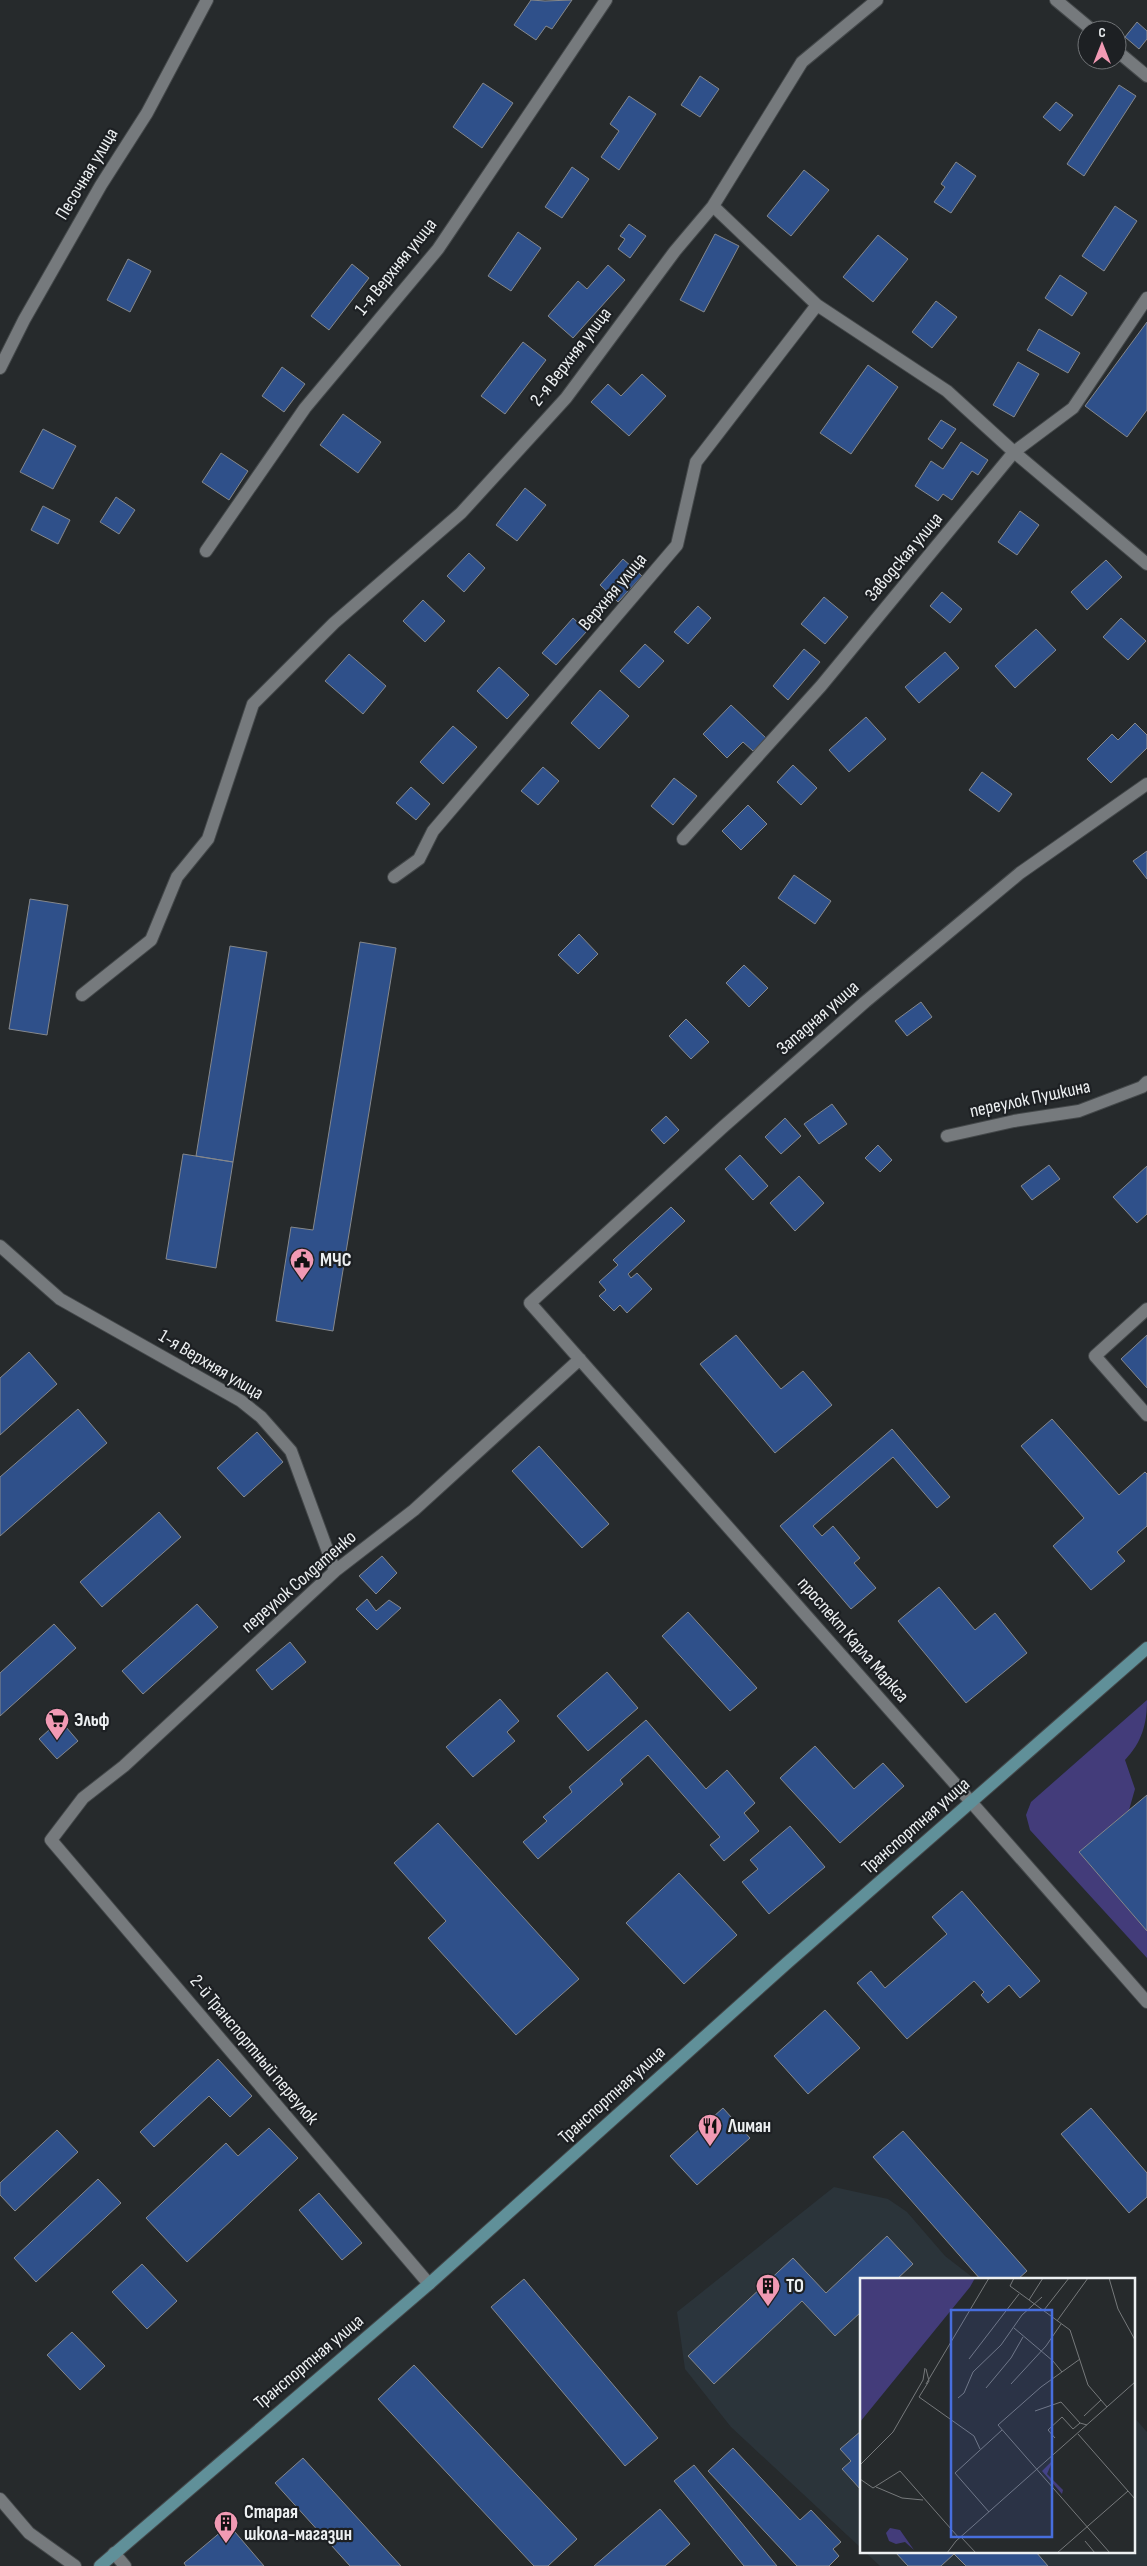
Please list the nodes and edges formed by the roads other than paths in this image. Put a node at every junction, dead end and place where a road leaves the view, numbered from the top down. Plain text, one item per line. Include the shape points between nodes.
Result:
1 (207, 0) edge
2 (606, 0) edge
3 (878, 0) edge
4 (1056, 0) edge
5 (1080, 20) edge
6 (1127, 59) edge
7 (1147, 76) edge
8 (713, 206) junction
9 (1147, 298) edge
10 (817, 305) junction
11 (0, 368) edge
12 (1014, 452) junction
13 (206, 551) dead end
14 (1147, 564) edge
15 (1147, 784) edge
16 (683, 839) dead end
17 (394, 877) dead end
18 (82, 995) dead end
19 (1147, 1082) edge
20 (947, 1136) dead end
21 (0, 1246) edge
22 (530, 1302) joint
23 (1147, 1309) edge
24 (580, 1359) junction
25 (1147, 1415) edge
26 (335, 1571) junction
27 (1147, 1648) edge
28 (972, 1803) junction
29 (51, 1840) joint
30 (1147, 2002) edge
31 (429, 2284) junction
32 (0, 2499) edge
33 (114, 2553) junction
34 (75, 2566) edge
35 (100, 2566) edge
36 (125, 2566) edge

1 - 11 street, Песочная улица via 147,113 96,193
2 - 13 street, 1-я Верхняя улица via 438,249 305,408
3 - 8 street, 2-я Верхняя улица via 802,62
4 - 5 street
6 - 7 street
8 - 10 street
8 - 18 street, 2-я Верхняя улица via 675,251 566,398 468,506 334,623 253,704 208,839 176,877 151,940
9 - 12 street, Заводская улица via 1073,408
10 - 12 street via 947,391
10 - 17 street, Верхняя улица via 696,462 677,545 433,832 419,859
12 - 14 street
12 - 16 street, Заводская улица via 820,686
15 - 22 street, Западная улица via 1020,873 843,1020
19 - 20 street, переулок Пушкина via 1142,1087 1079,1111
21 - 26 street, 1-я Верхняя улица via 60,1299 241,1401 261,1417 291,1451
22 - 24 street, проспект Карла Маркса
23 - 25 street via 1095,1356
24 - 26 street, переулок Солдатенко via 414,1510
24 - 28 street, проспект Карла Маркса
26 - 29 street, переулок Солдатенко via 124,1766 82,1798
27 - 28 main road, Транспортная улица
28 - 30 street, проспект Карла Маркса
28 - 31 main road, Транспортная улица via 787,1963
29 - 31 street, 2-й Транспортный переулок
31 - 33 main road, Транспортная улица
32 - 34 street via 29,2533
33 - 35 main road, Транспортная улица
33 - 36 street

